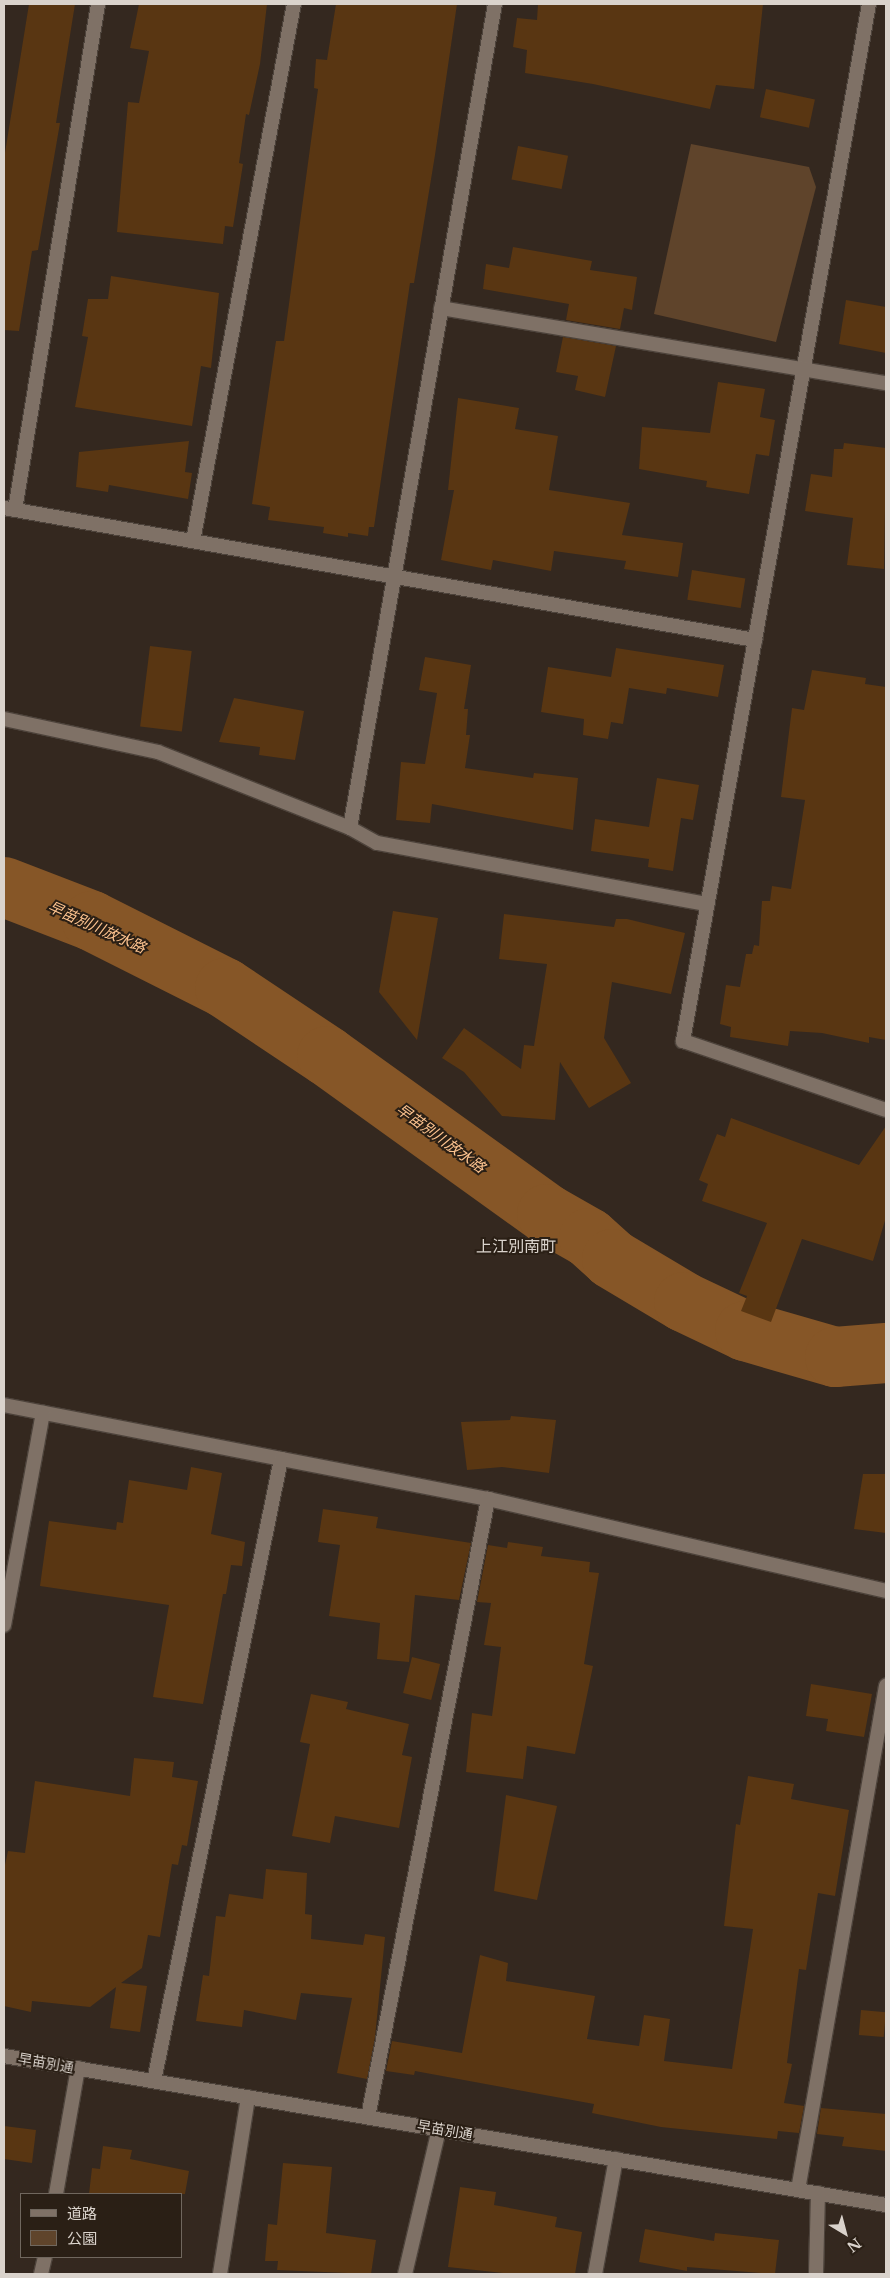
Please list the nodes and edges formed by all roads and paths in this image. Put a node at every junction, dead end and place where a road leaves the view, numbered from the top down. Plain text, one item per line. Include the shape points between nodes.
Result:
1 (98, 4) edge
2 (294, 4) edge
3 (495, 4) edge
4 (869, 4) edge
5 (442, 308) junction
6 (804, 367) junction
7 (886, 383) edge
8 (9, 509) edge
9 (192, 540) junction
10 (395, 575) junction
11 (755, 640) junction
12 (4, 719) edge
13 (350, 828) junction
14 (707, 904) junction
15 (886, 1110) edge
16 (4, 1405) edge
17 (43, 1413) junction
18 (280, 1459) junction
19 (488, 1499) junction
20 (886, 1591) edge
21 (4, 1626) edge
22 (886, 1686) edge
23 (4, 2056) edge
24 (78, 2068) junction
25 (154, 2081) junction
26 (248, 2097) junction
27 (368, 2117) junction
28 (439, 2130) junction
29 (616, 2159) junction
30 (798, 2190) junction
31 (56, 2193) edge
32 (818, 2193) junction
33 (886, 2205) edge
34 (44, 2258) edge
35 (42, 2274) edge
36 (220, 2274) edge
37 (405, 2274) edge
38 (595, 2274) edge
39 (816, 2274) edge

1 - 8 street
2 - 9 street
3 - 5 street
4 - 6 street
5 - 6 street
5 - 10 street
6 - 7 street
6 - 11 street
8 - 9 street
9 - 10 street
10 - 11 street
10 - 13 street
11 - 14 street
12 - 13 street via 158,752
13 - 14 street via 377,843
14 - 15 street via 683,1041
16 - 17 street
17 - 18 street
17 - 21 street
18 - 19 street
18 - 25 street
19 - 20 street
19 - 27 street
22 - 30 street
23 - 24 street, 早苗別通
24 - 25 street, 早苗別通
24 - 31 street
25 - 26 street, 早苗別通
26 - 27 street, 早苗別通
26 - 36 street
27 - 28 street, 早苗別通
28 - 29 street, 早苗別通
28 - 37 street
29 - 30 street, 早苗別通
29 - 38 street
30 - 32 street, 早苗別通
32 - 33 street, 早苗別通
32 - 39 street
34 - 35 street

